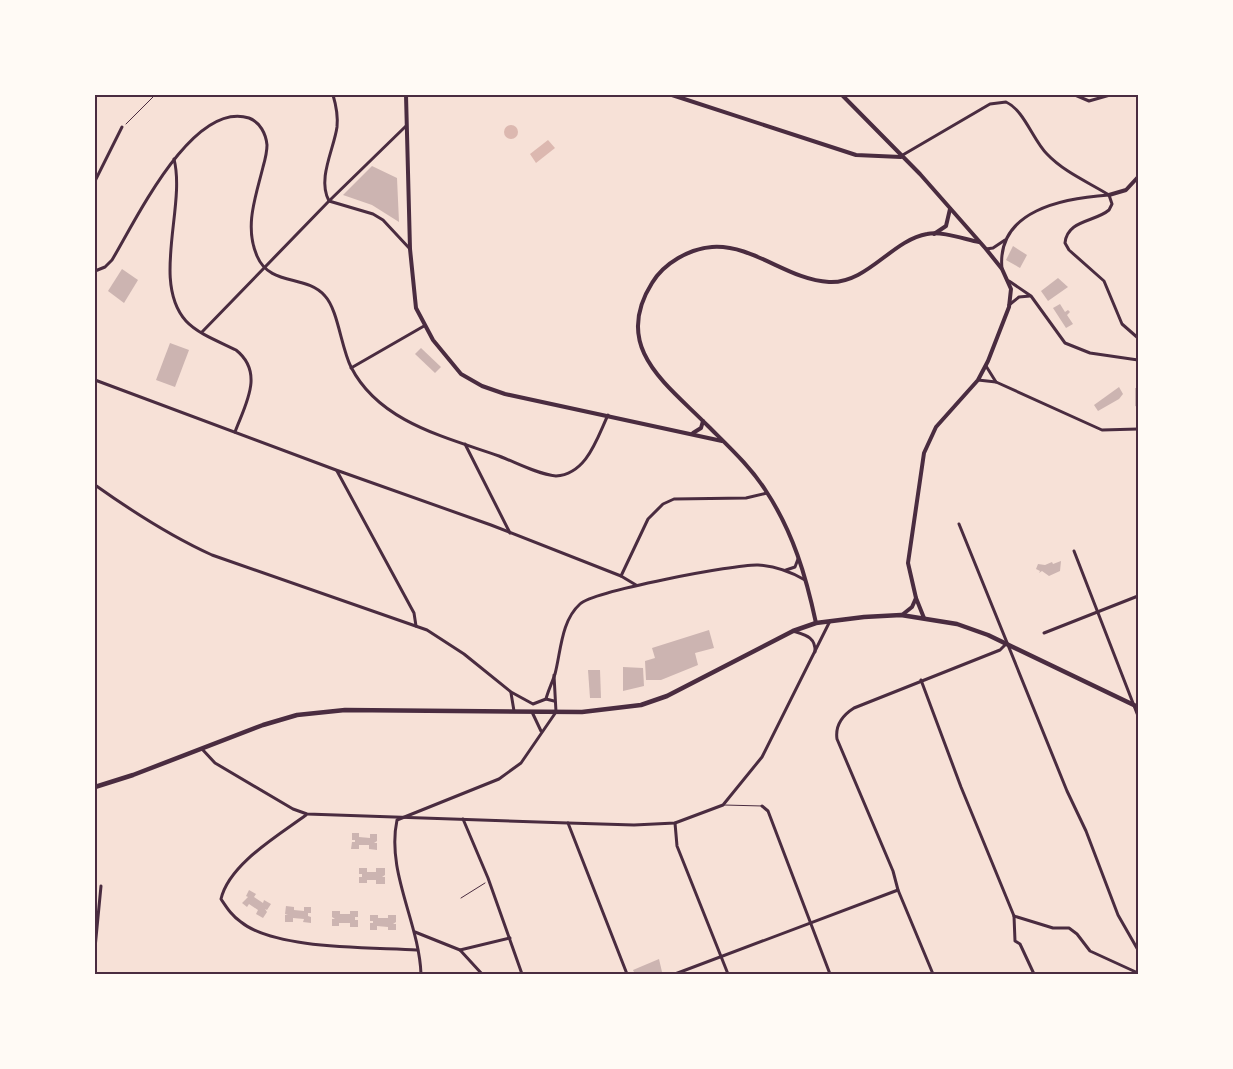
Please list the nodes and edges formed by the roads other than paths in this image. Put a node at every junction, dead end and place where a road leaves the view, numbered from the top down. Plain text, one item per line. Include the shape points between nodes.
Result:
1 (333, 95) edge
2 (406, 95) edge
3 (672, 95) edge
4 (842, 95) edge
5 (1074, 95) edge
6 (1110, 95) edge
7 (678, 96) edge
8 (406, 126) junction
9 (122, 128) road end
10 (901, 157) junction
11 (174, 159) junction
12 (1138, 177) edge
13 (95, 181) edge
14 (1110, 195) junction
15 (329, 201) junction
16 (950, 208) junction
17 (934, 234) junction
18 (1006, 240) junction
19 (979, 242) junction
20 (410, 249) junction
21 (986, 249) junction
22 (264, 268) junction
23 (1002, 269) junction
24 (95, 271) edge
25 (1009, 281) junction
26 (1031, 296) junction
27 (1009, 305) junction
28 (424, 326) junction
29 (202, 332) junction
30 (1138, 338) edge
31 (1138, 360) edge
32 (986, 366) junction
33 (351, 368) junction
34 (95, 380) edge
35 (978, 380) junction
36 (996, 382) junction
37 (608, 415) junction
38 (703, 421) junction
39 (1138, 429) edge
40 (235, 432) junction
41 (693, 434) junction
42 (722, 441) junction
43 (465, 444) junction
44 (336, 470) junction
45 (95, 485) edge
46 (768, 493) junction
47 (959, 524) dead end
48 (510, 534) junction
49 (1074, 551) dead end
50 (798, 553) junction
51 (785, 570) junction
52 (621, 576) junction
53 (807, 582) junction
54 (636, 585) junction
55 (1138, 596) edge
56 (916, 598) junction
57 (1097, 611) junction
58 (901, 615) junction
59 (924, 618) junction
60 (830, 621) junction
61 (816, 623) junction
62 (416, 626) junction
63 (793, 631) junction
64 (1044, 633) dead end
65 (1007, 645) junction
66 (814, 653) junction
67 (554, 675) junction
68 (921, 680) junction
69 (511, 692) junction
70 (546, 700) junction
71 (554, 701) junction
72 (1136, 706) edge
73 (514, 711) junction
74 (532, 712) junction
75 (556, 712) junction
76 (1138, 716) edge
77 (541, 731) junction
78 (202, 749) junction
79 (95, 787) edge
80 (723, 805) junction
81 (762, 806) joint
82 (306, 814) junction
83 (399, 818) junction
84 (463, 819) junction
85 (675, 822) junction
86 (568, 823) junction
87 (100, 886) dead end
88 (898, 890) junction
89 (1014, 916) junction
90 (809, 922) junction
91 (415, 931) junction
92 (510, 938) junction
93 (95, 948) edge
94 (417, 950) junction
95 (460, 950) junction
96 (1138, 950) edge
97 (721, 956) junction
98 (1138, 973) edge
99 (421, 974) edge
100 (482, 974) edge
101 (522, 974) edge
102 (627, 974) edge
103 (675, 974) edge
104 (728, 974) edge
105 (830, 974) edge
106 (932, 974) edge
107 (1034, 974) edge

1 - 15 street via 337,126 325,182
2 - 8 street
3 - 7 street
4 - 10 street
5 - 6 street via 1089,101
7 - 10 street via 856,154
8 - 15 street
8 - 20 street
9 - 13 street
10 - 14 street via 990,104 1006,102 1017,110 1048,155 1066,170
10 - 16 street
11 - 22 street via 198,134 226,119 236,116 248,118 259,125 267,147 251,229 253,247
11 - 24 street via 112,260
11 - 29 street via 178,193 170,244 173,290 185,320
12 - 14 street via 1131,187
14 - 18 street via 1070,198 1049,205 1016,225
14 - 30 street via 1110,210 1074,226 1066,243 1069,250 1104,281 1122,324
15 - 20 street via 373,214 383,220
15 - 22 street
16 - 17 street via 949,222
16 - 19 street
17 - 19 street
17 - 38 street via 919,236 859,274 836,282 816,281 722,248 692,251 667,265 644,296 638,328 642,351 660,380
18 - 21 street
18 - 23 street via 1001,253
19 - 21 street
20 - 28 street via 416,308
21 - 23 street
22 - 29 street
22 - 33 street via 282,279 310,285 325,296 334,312 341,344
23 - 25 street
25 - 26 street
25 - 27 street
26 - 27 street via 1019,298
26 - 31 street via 1065,343 1090,353
27 - 32 street
28 - 33 street
28 - 37 street via 452,365 482,386
29 - 40 street via 236,350 250,368 252,382
32 - 35 street
32 - 36 street
33 - 43 street via 369,393 389,410 411,423
34 - 40 street
35 - 36 street
35 - 56 street via 936,427 924,453 908,563
36 - 39 street via 1102,430
37 - 41 street
37 - 43 street via 584,462 561,475 550,475
38 - 41 street
38 - 42 street
40 - 44 street
41 - 42 street
42 - 46 street via 740,456
43 - 48 street
44 - 48 street
44 - 62 street via 414,614
45 - 62 street via 173,538 212,556
46 - 50 street
46 - 52 street via 754,498 674,499 663,504 648,519
47 - 65 street
48 - 52 street
49 - 57 street
50 - 51 street via 795,567
50 - 53 street
51 - 53 street
51 - 54 street via 747,566
52 - 54 street
53 - 61 street
54 - 67 street via 591,596 579,604 569,619
55 - 57 street
56 - 58 street via 912,607
56 - 59 street
57 - 64 street
57 - 72 street
58 - 59 main road
58 - 60 main road
59 - 65 main road via 957,624
60 - 61 main road
60 - 66 street
61 - 63 main road
62 - 69 street via 464,654
63 - 66 street via 811,639
63 - 75 main road via 668,696 616,710
65 - 68 street
65 - 72 main road
65 - 96 street via 1118,915
66 - 80 street via 762,757
67 - 70 street
67 - 71 street
68 - 88 street via 854,708 838,726 837,739
68 - 89 street
69 - 70 street via 534,704
69 - 73 street
70 - 71 street
71 - 75 street
72 - 76 street
73 - 74 main road
73 - 78 main road via 345,710 297,715
74 - 75 main road
74 - 77 street
75 - 77 street
77 - 83 street via 526,758 508,774
78 - 79 main road
78 - 82 street via 215,763
80 - 81 lane
80 - 85 street
81 - 90 street via 775,828
82 - 83 street
82 - 94 street via 239,867 224,889 222,898 229,912 242,923 278,938 305,943
83 - 84 street
83 - 91 street via 396,824 398,874
84 - 86 street
84 - 92 street
85 - 86 street via 634,825
85 - 97 street via 677,846
86 - 102 street
87 - 93 street
88 - 90 street
88 - 106 street
89 - 98 street via 1053,928 1069,928 1090,951
89 - 107 street via 1016,941
90 - 97 street
90 - 105 street
91 - 94 street
91 - 95 street
92 - 95 street
92 - 101 street
94 - 99 street
95 - 100 street
97 - 103 street
97 - 104 street

